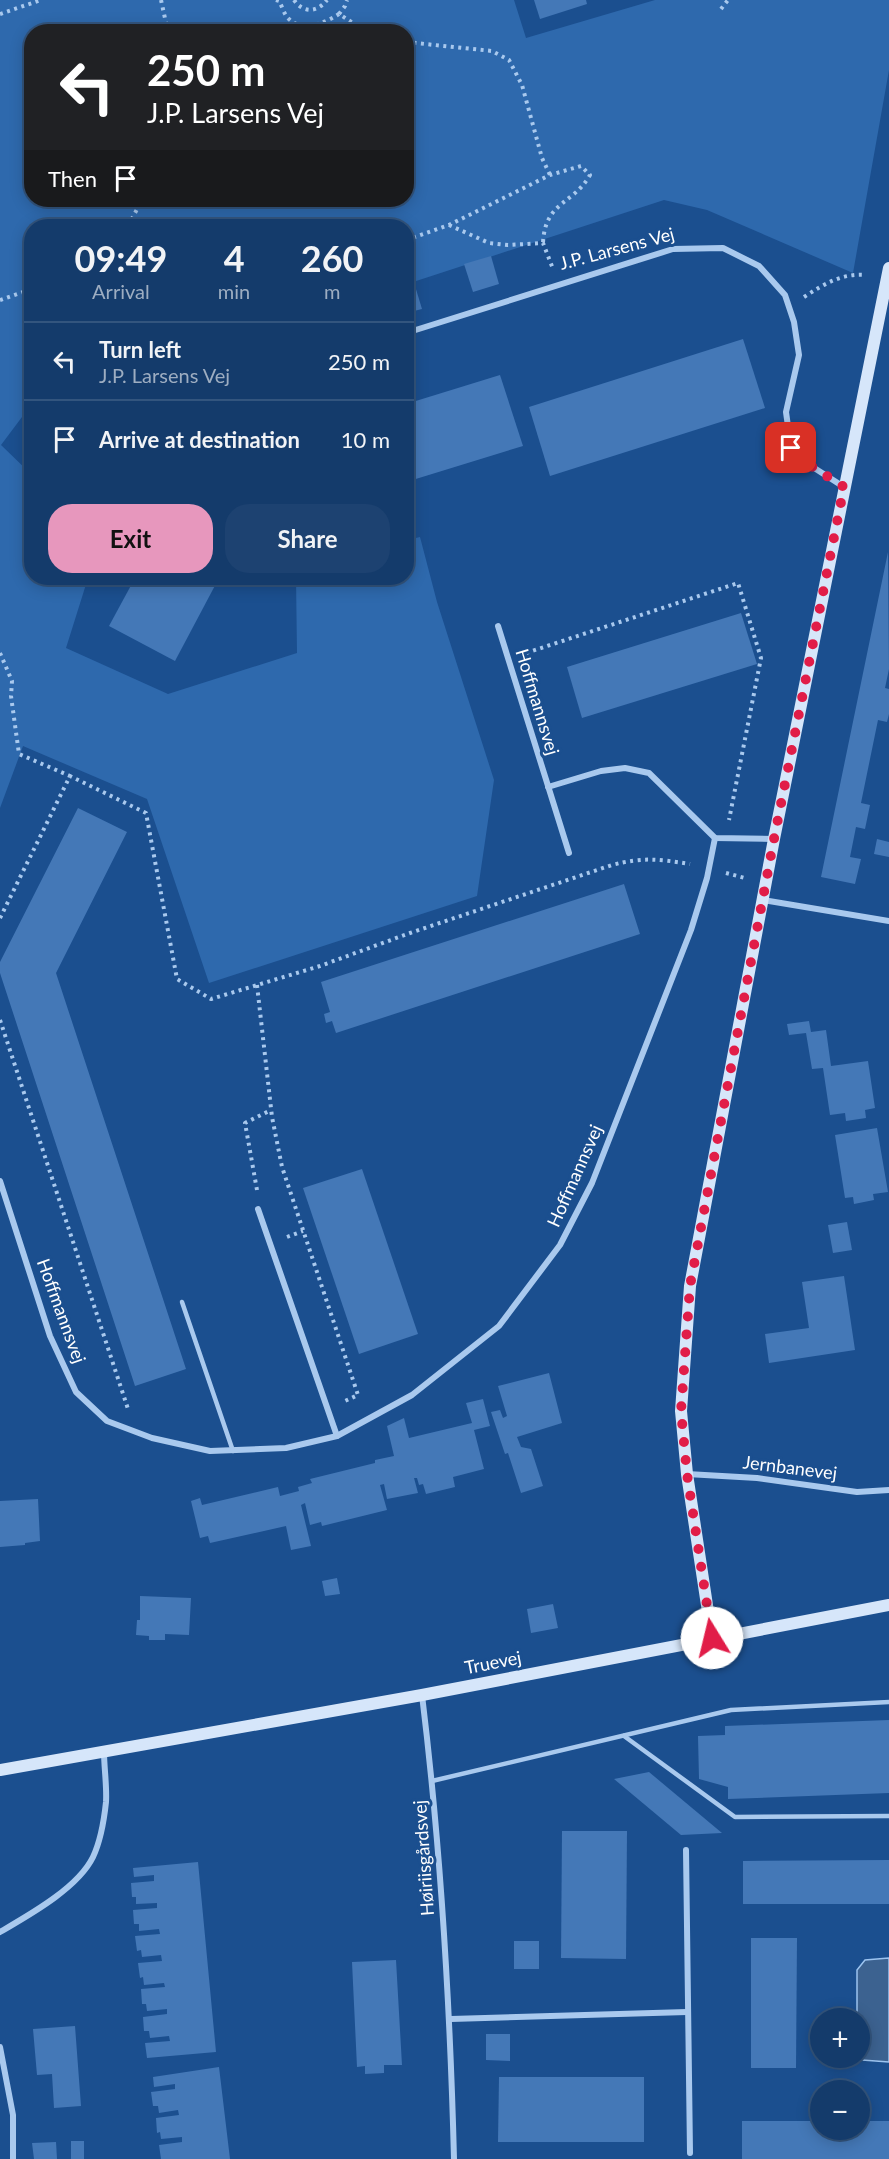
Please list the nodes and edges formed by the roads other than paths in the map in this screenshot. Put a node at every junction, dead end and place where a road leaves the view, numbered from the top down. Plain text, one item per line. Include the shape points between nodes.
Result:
1 (888, 272) edge
2 (414, 330) edge
3 (844, 487) junction
4 (498, 626) dead end
5 (548, 788) junction
6 (715, 838) junction
7 (774, 839) junction
8 (569, 853) dead end
9 (762, 900) junction
10 (889, 921) edge
11 (0, 1181) edge
12 (258, 1209) road end
13 (182, 1302) dead end
14 (337, 1436) junction
15 (233, 1451) junction
16 (687, 1474) junction
17 (889, 1490) edge
18 (889, 1605) edge
19 (712, 1638) junction
20 (422, 1695) junction
21 (889, 1702) edge
22 (624, 1736) junction
23 (104, 1751) junction
24 (0, 1770) edge
25 (432, 1781) junction
26 (889, 1816) edge
27 (686, 1850) dead end
28 (0, 1932) edge
29 (687, 2012) junction
30 (450, 2019) junction
31 (0, 2048) edge
32 (690, 2153) dead end
33 (13, 2159) edge
34 (454, 2159) edge

1 - 3 street
2 - 3 street, J.P. Larsens Vej via 673,249 723,248 759,266 785,295 799,355 786,412 791,448
3 - 7 street
4 - 5 street, Hoffmannsvej
5 - 6 street via 609,770 625,768 650,773
5 - 8 street, Hoffmannsvej
6 - 7 street
6 - 14 street, Hoffmannsvej via 691,930 592,1183 560,1245 499,1326 412,1395
7 - 9 street
9 - 10 street
9 - 16 street via 690,1286 681,1411
11 - 15 street, Hoffmannsvej via 50,1336 76,1392 107,1420 136,1432 210,1451
12 - 14 street
13 - 15 lane
14 - 15 street, Hoffmannsvej via 286,1448
16 - 17 street, Jernbanevej via 757,1478 857,1492
16 - 19 street
18 - 19 street, Truevej
19 - 20 street, Truevej
20 - 23 street, Truevej
20 - 25 street, Høiriisgårdsvej
21 - 22 lane via 731,1710
22 - 25 lane
22 - 26 lane via 735,1817
23 - 24 street, Truevej
23 - 28 street via 106,1801 102,1830 92,1858 71,1883 39,1909
25 - 30 street, Høiriisgårdsvej
27 - 29 street
29 - 30 street
29 - 32 street
30 - 34 street, Høiriisgårdsvej
31 - 33 street via 13,2115

